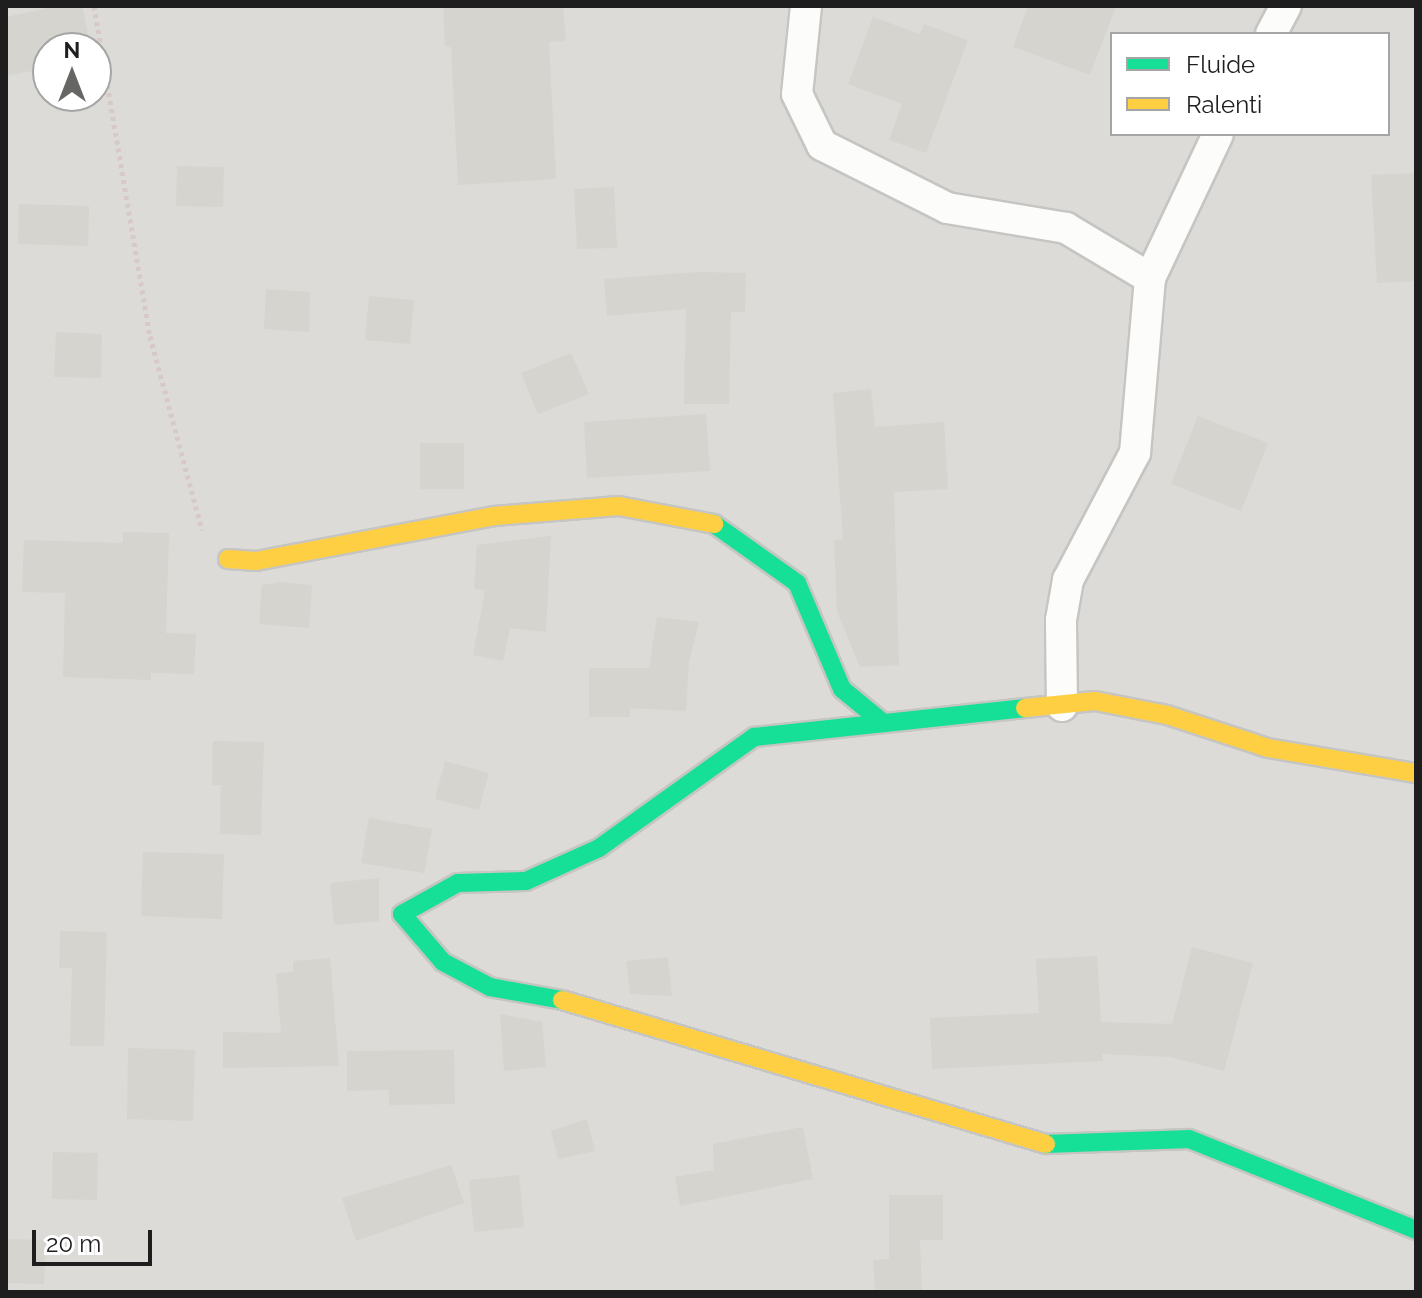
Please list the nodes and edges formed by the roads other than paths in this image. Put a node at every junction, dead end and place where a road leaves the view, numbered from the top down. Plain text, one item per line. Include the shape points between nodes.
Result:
1 (806, 6) edge
2 (1286, 6) edge
3 (1272, 32) edge
4 (1217, 136) edge
5 (1150, 278) junction
6 (228, 559) road end
7 (1062, 706) junction
8 (881, 721) junction
9 (1416, 773) edge
10 (1416, 1230) edge

1 - 5 street via 797,94 822,145 947,208 1066,228
2 - 3 street
4 - 5 street
5 - 7 street via 1135,453 1068,580 1061,620
6 - 8 street via 256,561 494,516 619,506 709,520 797,583 842,689
7 - 8 street via 918,722
7 - 9 street via 1095,701 1167,715 1268,748
8 - 10 street via 754,737 599,848 526,881 458,883 402,914 443,962 490,987 565,1001 1058,1148 1189,1139

